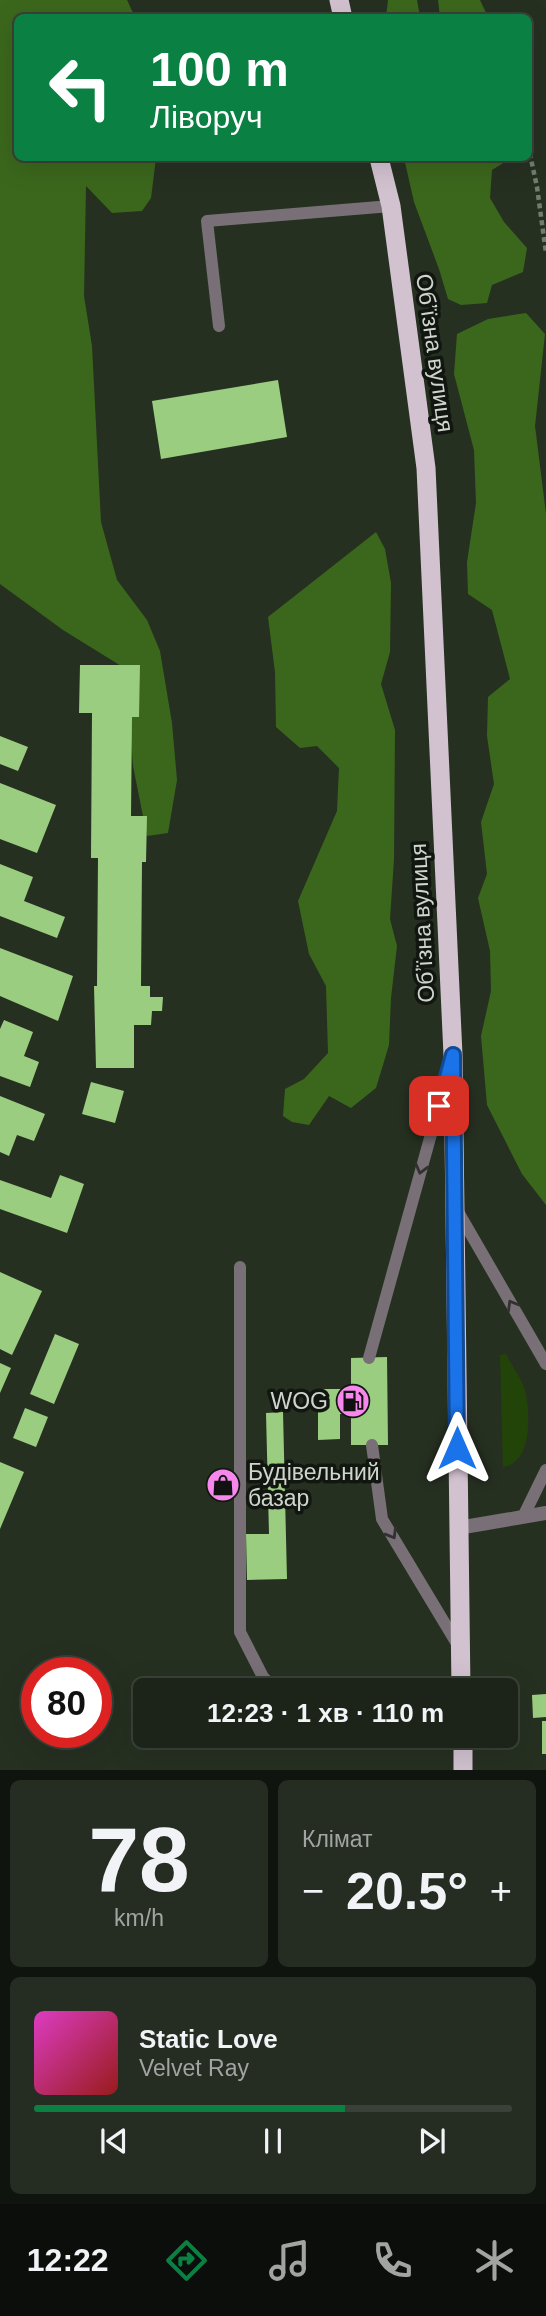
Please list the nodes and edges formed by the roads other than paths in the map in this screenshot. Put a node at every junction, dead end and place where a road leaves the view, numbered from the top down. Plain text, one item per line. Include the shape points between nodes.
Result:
1 (380, 161) edge
2 (391, 206) junction
3 (219, 326) dead end
4 (453, 1055) junction
5 (456, 1208) junction
6 (240, 1266) dead end
7 (369, 1358) dead end
8 (546, 1364) edge
9 (372, 1445) dead end
10 (546, 1470) edge
11 (546, 1513) edge
12 (523, 1517) junction
13 (458, 1528) junction
14 (460, 1648) junction
15 (265, 1678) edge
16 (461, 1678) edge
17 (463, 1748) edge
18 (463, 1770) edge

1 - 2 highway, Обʼїзна вулиця
2 - 3 lane via 207,221
2 - 4 highway, Обʼїзна вулиця via 426,468
4 - 5 highway, Обʼїзна вулиця
4 -> 7 lane
8 -> 5 lane
5 - 13 highway, Обʼїзна вулиця
6 - 15 lane via 240,1632
9 -> 14 lane via 382,1519
10 - 12 lane
11 - 12 street
12 - 13 street
13 - 14 highway, Обʼїзна вулиця
14 - 16 highway, Обʼїзна вулиця
17 - 18 highway

